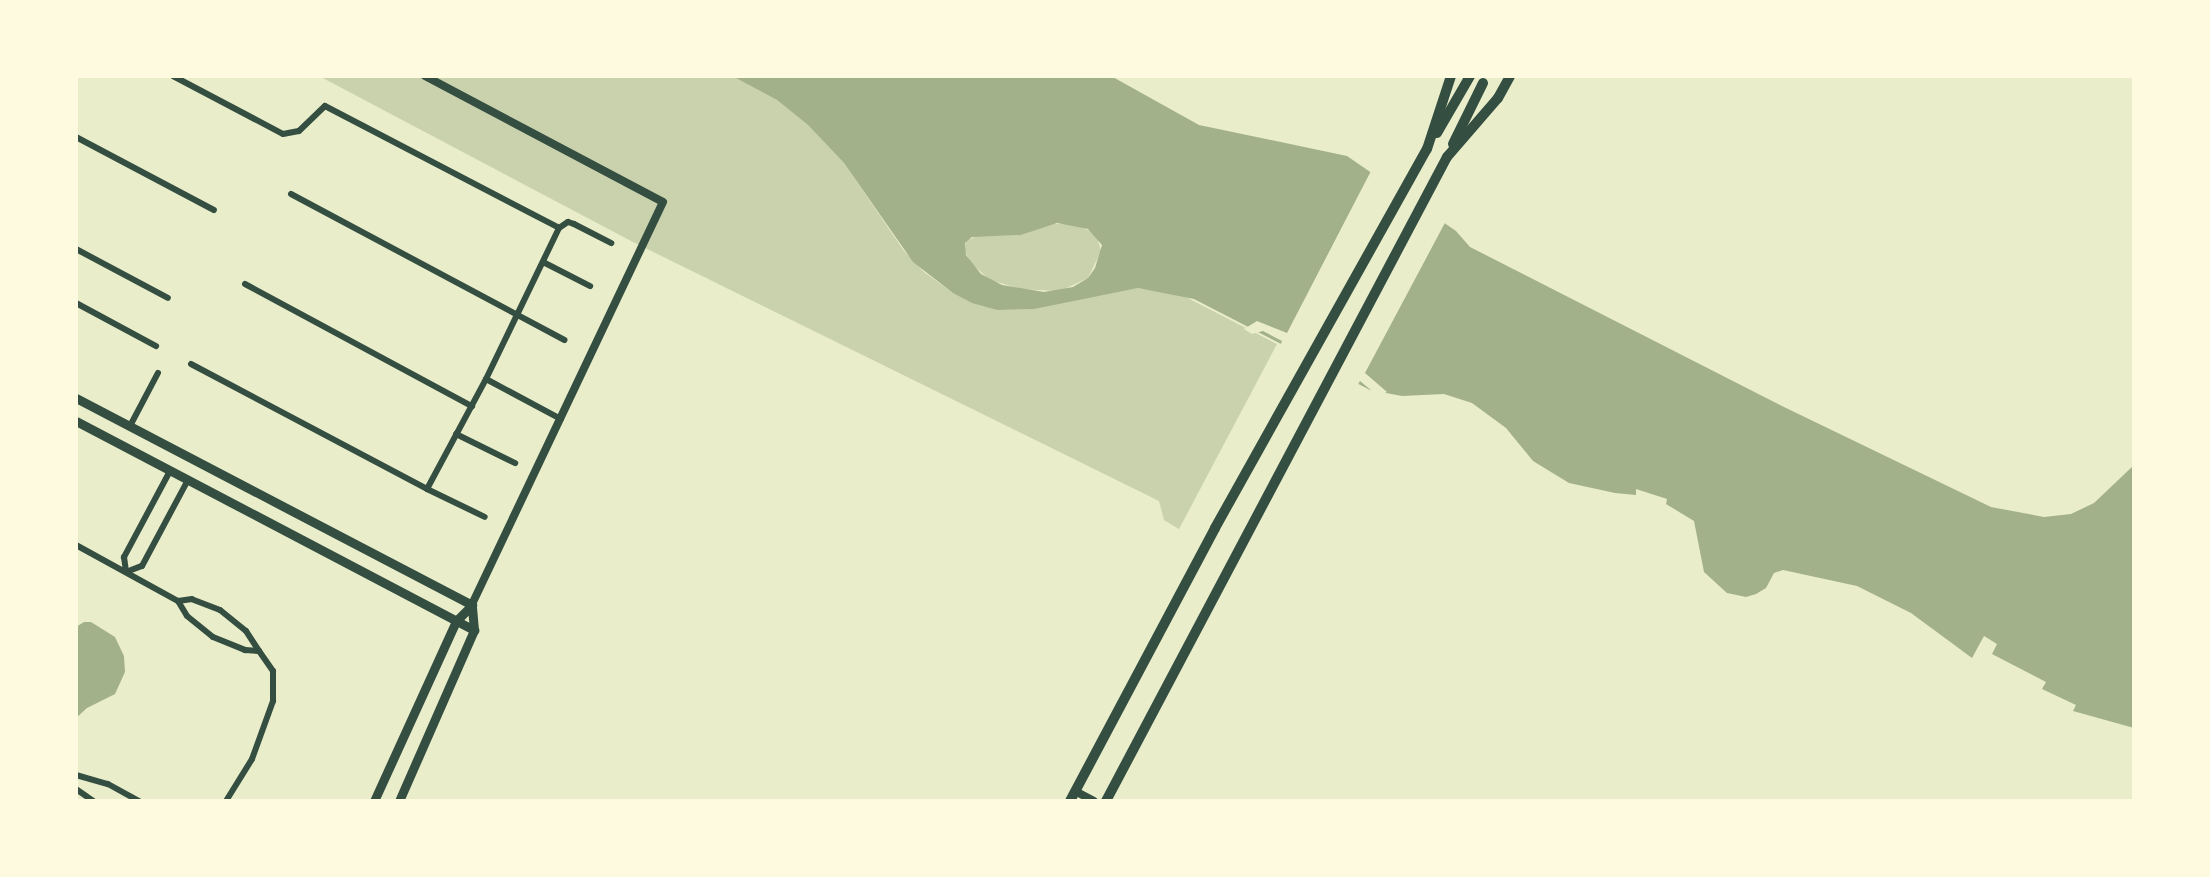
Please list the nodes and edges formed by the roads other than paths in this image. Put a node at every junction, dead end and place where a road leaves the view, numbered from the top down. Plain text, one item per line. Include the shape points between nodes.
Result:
1 (173, 76) edge
2 (425, 76) edge
3 (1451, 76) edge
4 (1470, 76) edge
5 (1510, 76) edge
6 (1483, 83) dead end
7 (76, 137) edge
8 (1427, 149) junction
9 (1447, 157) junction
10 (291, 194) dead end
11 (214, 210) dead end
12 (559, 228) junction
13 (611, 243) dead end
14 (76, 249) edge
15 (543, 262) junction
16 (245, 284) dead end
17 (590, 286) dead end
18 (168, 298) dead end
19 (76, 303) edge
20 (517, 315) junction
21 (565, 340) dead end
22 (156, 346) dead end
23 (191, 364) dead end
24 (158, 373) dead end
25 (486, 379) junction
26 (76, 398) edge
27 (472, 406) junction
28 (561, 419) junction
29 (76, 421) edge
30 (130, 426) junction
31 (456, 434) junction
32 (515, 463) dead end
33 (170, 471) junction
34 (188, 480) junction
35 (427, 489) junction
36 (485, 517) dead end
37 (76, 545) edge
38 (126, 572) junction
39 (178, 601) junction
40 (472, 605) junction
41 (456, 621) junction
42 (474, 630) junction
43 (259, 651) junction
44 (76, 775) edge
45 (76, 789) edge
46 (1073, 796) edge
47 (93, 801) edge
48 (139, 801) edge
49 (226, 801) edge
50 (374, 801) edge
51 (399, 801) edge
52 (1094, 801) edge
53 (1106, 801) edge

1 - 12 street via 283,134 299,131 325,106
2 - 28 street via 663,202
3 - 8 main road
4 - 8 main road
5 - 9 main road via 1498,98
6 - 9 main road
7 - 11 street
8 - 46 main road via 1215,528
9 - 53 main road
10 - 20 street
12 - 13 street via 574,224
12 - 15 street
14 - 18 street
15 - 17 street
15 - 20 street
16 - 27 street
19 - 22 street
20 - 21 street
20 - 25 street
23 - 35 street
24 - 30 street
25 - 27 street
25 - 28 street
26 - 30 main road
27 - 31 street
28 - 40 street
29 - 33 main road
30 - 40 main road
31 - 32 street
31 - 35 street
33 - 34 main road
33 - 38 street via 124,557
34 - 38 street via 142,566
34 - 41 main road
35 - 36 street
37 - 38 street
38 - 39 street
39 - 43 street via 187,616 213,637
39 - 43 street via 192,599 220,610 246,631
40 - 41 main road
40 - 42 main road
41 - 42 main road
41 - 50 main road
42 - 51 main road
43 - 49 street via 273,671 273,701 244,776
44 - 48 street
45 - 47 street
46 - 52 street

